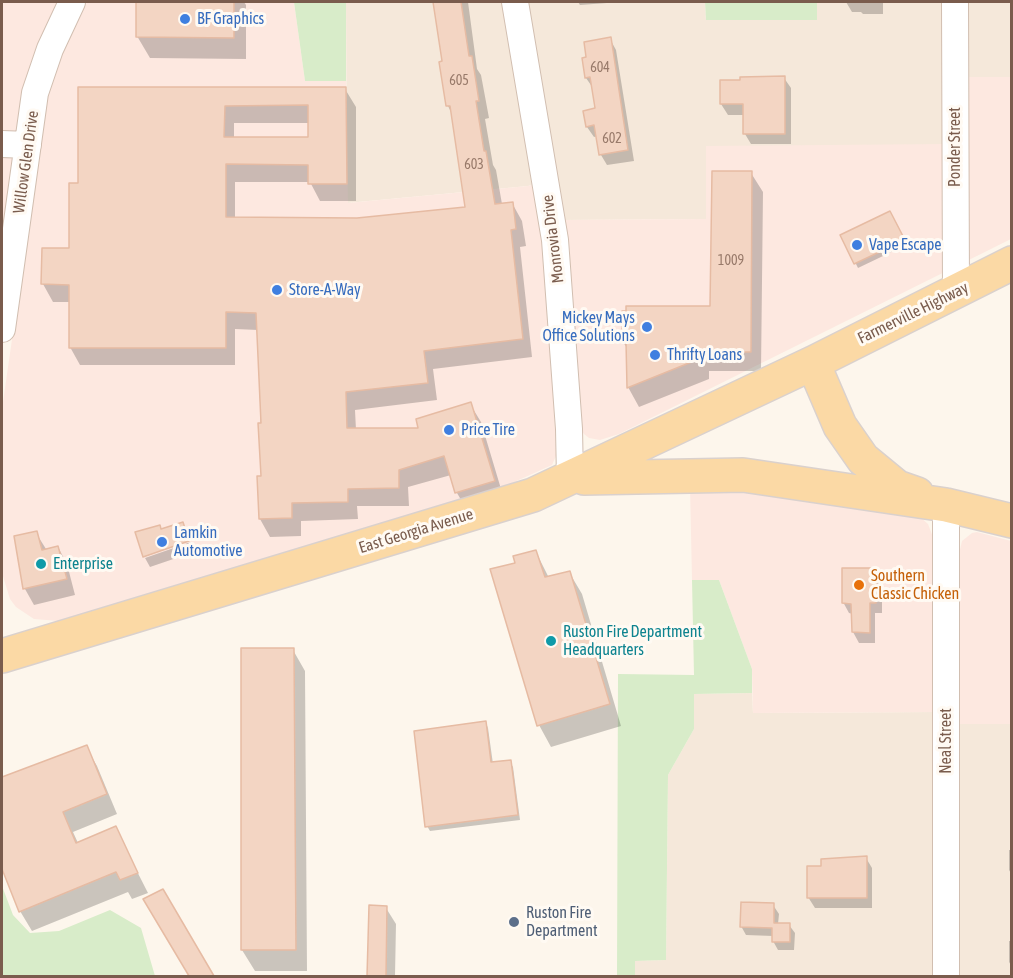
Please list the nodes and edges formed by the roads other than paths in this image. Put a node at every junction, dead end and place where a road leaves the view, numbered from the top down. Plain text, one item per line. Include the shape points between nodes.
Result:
1 (72, 2) edge
2 (515, 2) edge
3 (955, 2) edge
4 (2, 144) edge
5 (28, 145) junction
6 (11, 198) edge
7 (7, 260) edge
8 (1011, 263) edge
9 (956, 292) junction
10 (3, 314) edge
11 (813, 363) junction
12 (570, 478) junction
13 (946, 505) junction
14 (1011, 521) edge
15 (2, 654) edge
16 (946, 976) edge

1 - 5 street, Willow Glen Drive via 41,71
2 - 12 street, Monrovia Drive via 555,240
3 - 9 street, Ponder Street
4 - 5 street
5 - 6 street, Willow Glen Drive
6 - 7 street, Willow Glen Drive
7 - 10 street, Willow Glen Drive
8 - 9 main road, Farmerville Highway
9 - 11 main road, Farmerville Highway
11 - 12 main road, East Georgia Avenue
11 - 13 main road via 840,426 863,459 897,487
12 - 13 main road via 743,475
12 - 15 main road, East Georgia Avenue via 533,495
13 - 14 main road
13 - 16 street, Neal Street

